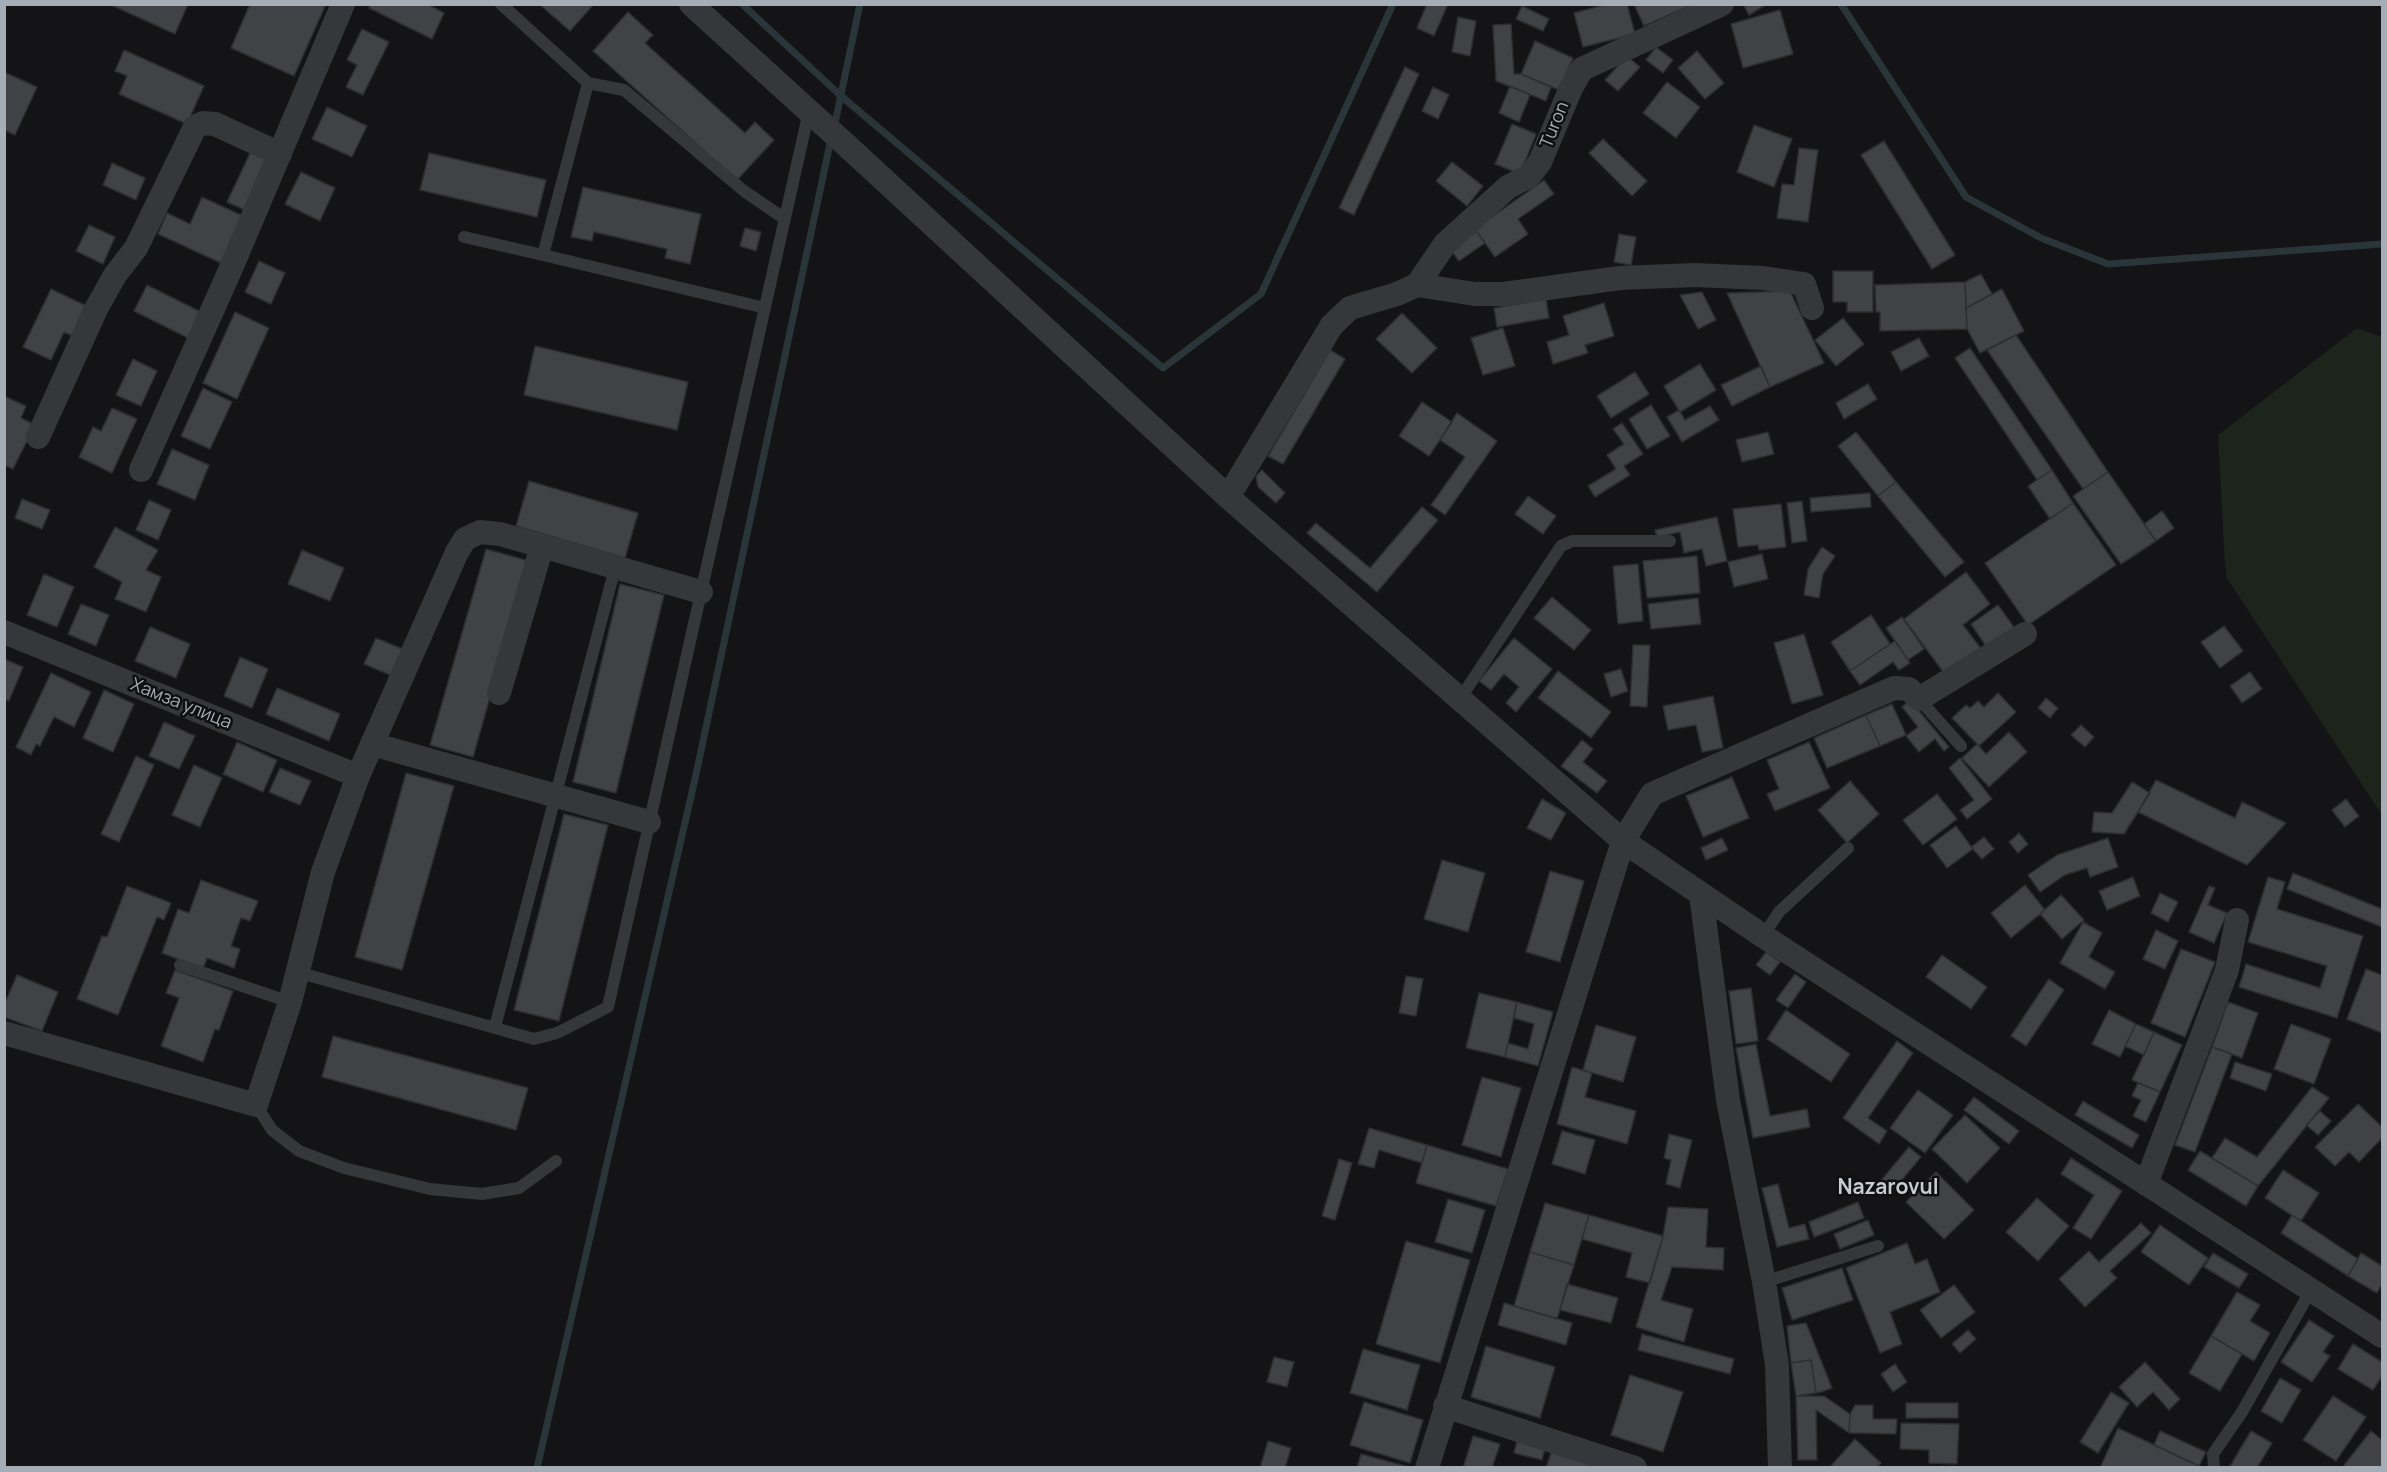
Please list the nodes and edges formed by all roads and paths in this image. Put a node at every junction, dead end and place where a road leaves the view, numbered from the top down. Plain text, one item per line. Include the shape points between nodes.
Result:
1 (343, 4) edge
2 (501, 4) edge
3 (691, 4) edge
4 (1722, 4) edge
5 (588, 83) junction
6 (815, 116) junction
7 (280, 154) junction
8 (785, 219) junction
9 (464, 237) dead end
10 (543, 255) junction
11 (1417, 285) junction
12 (765, 308) junction
13 (1812, 308) dead end
14 (38, 437) dead end
15 (141, 470) dead end
16 (1228, 497) junction
17 (1670, 542) dead end
18 (542, 546) junction
19 (615, 568) junction
20 (701, 592) junction
21 (4, 632) edge
22 (2025, 634) dead end
23 (499, 693) dead end
24 (1460, 699) junction
25 (1919, 699) junction
26 (372, 744) junction
27 (1961, 746) dead end
28 (358, 776) junction
29 (555, 795) junction
30 (649, 822) junction
31 (1623, 841) junction
32 (1848, 848) dead end
33 (1701, 894) junction
34 (2237, 920) dead end
35 (1763, 936) junction
36 (180, 965) dead end
37 (297, 972) junction
38 (290, 1002) junction
39 (495, 1027) junction
40 (4, 1033) edge
41 (256, 1105) junction
42 (556, 1161) dead end
43 (2146, 1184) junction
44 (1878, 1246) dead end
45 (1764, 1282) junction
46 (2312, 1290) junction
47 (2382, 1336) edge
48 (1445, 1406) junction
49 (1427, 1467) edge
50 (1635, 1467) edge
51 (1780, 1467) edge
52 (2214, 1467) edge

1 - 7 street
2 - 5 lane
3 - 6 street
4 - 11 street, Turon via 1582,69 1570,88 1540,162 1529,176 1501,193 1445,244
5 - 8 lane via 624,90 744,191
5 - 10 lane
6 - 8 lane
6 - 16 street
7 - 14 street via 215,124 195,127 136,248 96,309
7 - 15 street
8 - 12 lane
9 - 10 lane
10 - 12 lane
11 - 13 street via 1504,294 1620,278 1763,278 1804,284
11 - 16 street via 1350,308 1332,325
12 - 20 lane
16 - 24 street
17 - 24 lane via 1572,541 1561,546
18 - 19 street
18 - 23 street
18 - 26 street via 480,532 465,539
19 - 20 street
19 - 29 lane
20 - 30 lane
21 - 28 street, Хамза улица
22 - 25 street
24 - 31 street
25 - 27 lane
25 - 31 street via 1910,689 1894,688 1652,794
26 - 28 street
26 - 29 street
28 - 37 street via 323,872
29 - 30 street
29 - 39 lane
30 - 39 lane via 608,1007 557,1033 534,1039
31 - 33 street
31 - 48 street
32 - 35 lane via 1779,912
33 - 35 street
33 - 45 street via 1728,1100
34 - 43 street via 2227,970
35 - 43 street
36 - 38 lane
37 - 38 street
37 - 39 lane
38 - 41 street
40 - 41 street
41 - 42 lane via 272,1130 299,1151 344,1168 430,1189 482,1194 519,1188
43 - 46 street
44 - 45 lane
45 - 51 street via 1777,1365
46 - 47 street
46 - 52 lane via 2242,1412 2213,1454
48 - 49 street
48 - 50 street

